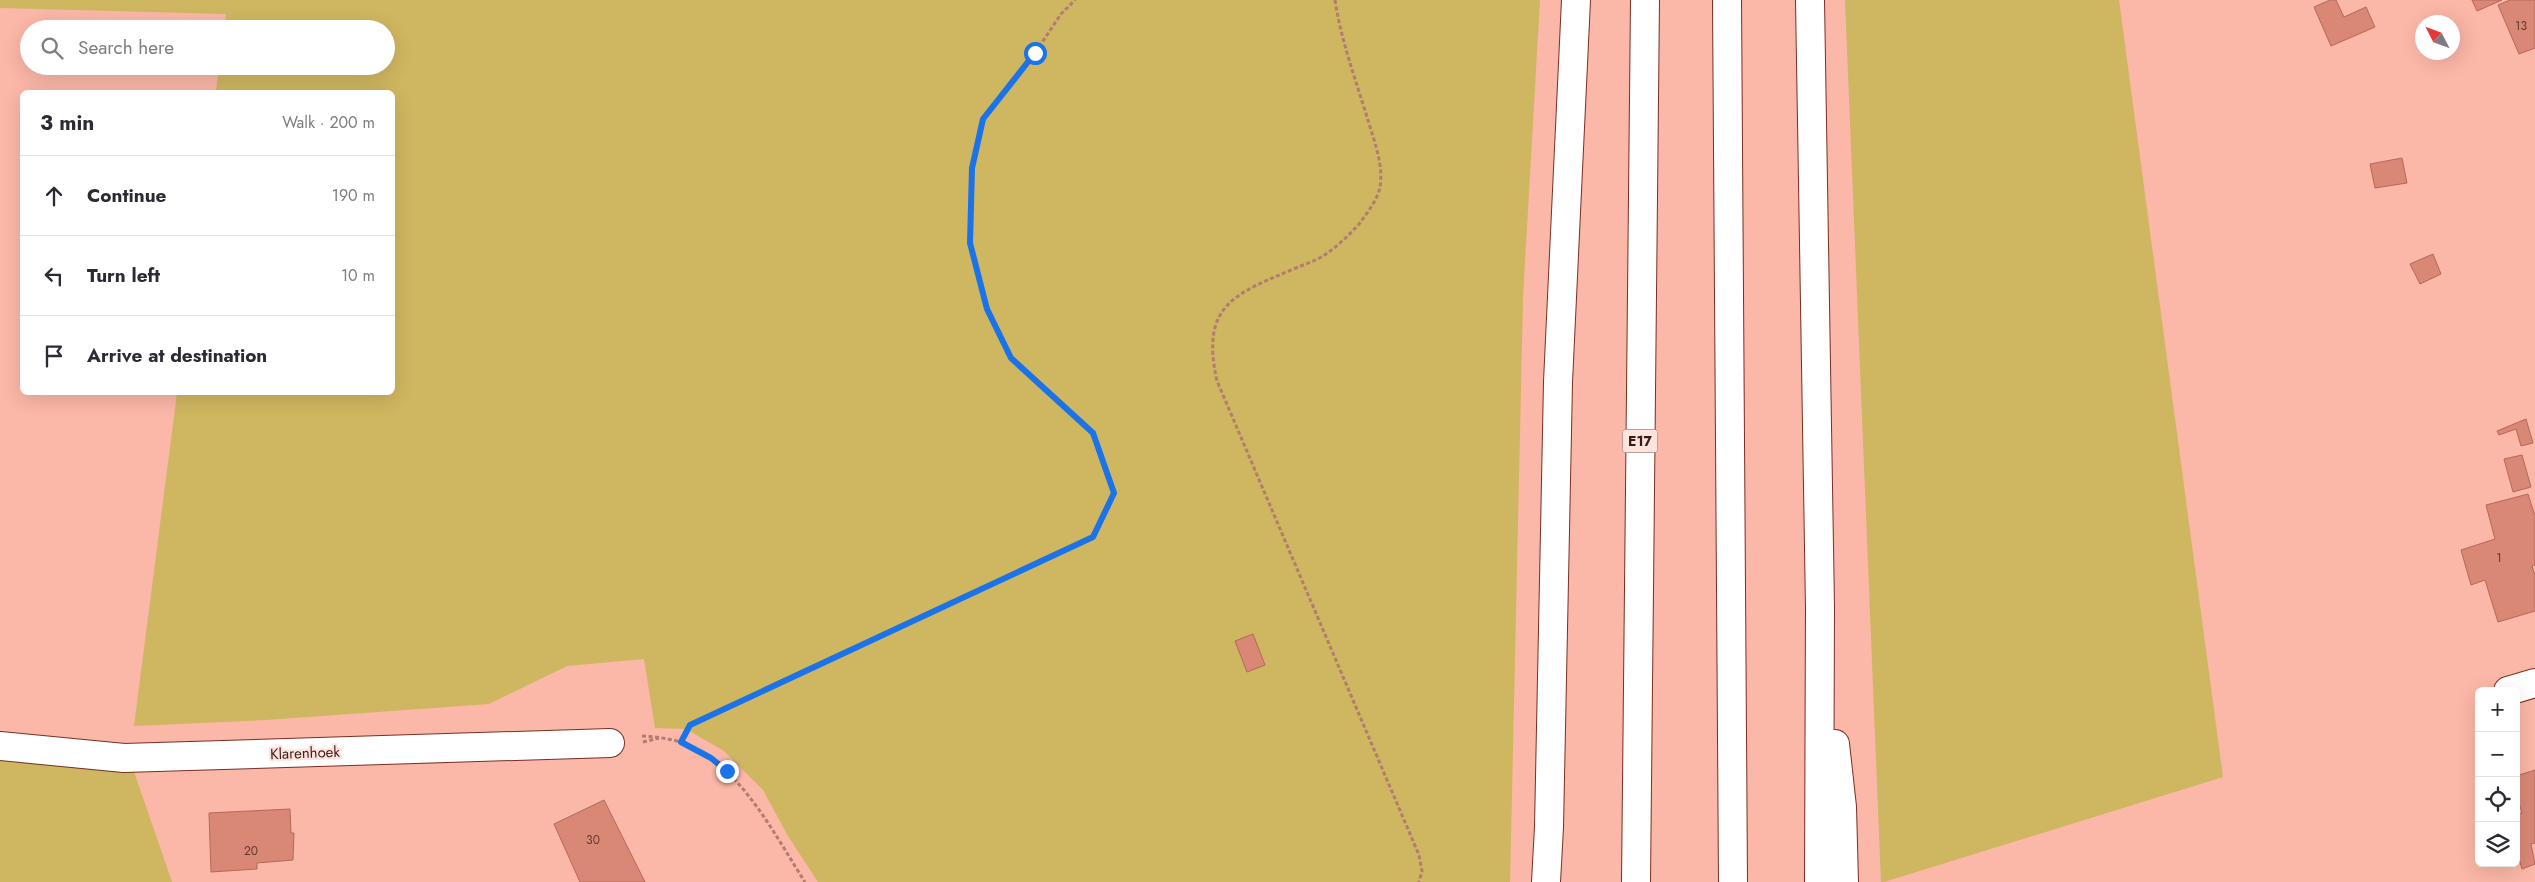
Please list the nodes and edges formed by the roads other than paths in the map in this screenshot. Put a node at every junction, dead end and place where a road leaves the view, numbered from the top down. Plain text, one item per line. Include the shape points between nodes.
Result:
1 (1576, 0) edge
2 (1645, 0) edge
3 (1728, 0) edge
4 (1810, 0) edge
5 (1558, 382) junction
6 (1820, 608) junction
7 (2535, 683) edge
8 (2520, 687) edge
9 (610, 743) dead end
10 (0, 746) edge
11 (1546, 882) edge
12 (1562, 882) edge
13 (1636, 882) edge
14 (1733, 882) edge
15 (1819, 882) edge
16 (1844, 882) edge

1 - 5 main road
2 - 13 main road, E17
3 - 14 main road
4 - 6 main road
5 - 11 main road
5 - 12 main road
6 - 15 main road
6 - 16 main road via 1842,807
7 - 8 main road
9 - 10 main road, Klarenhoek via 124,758

